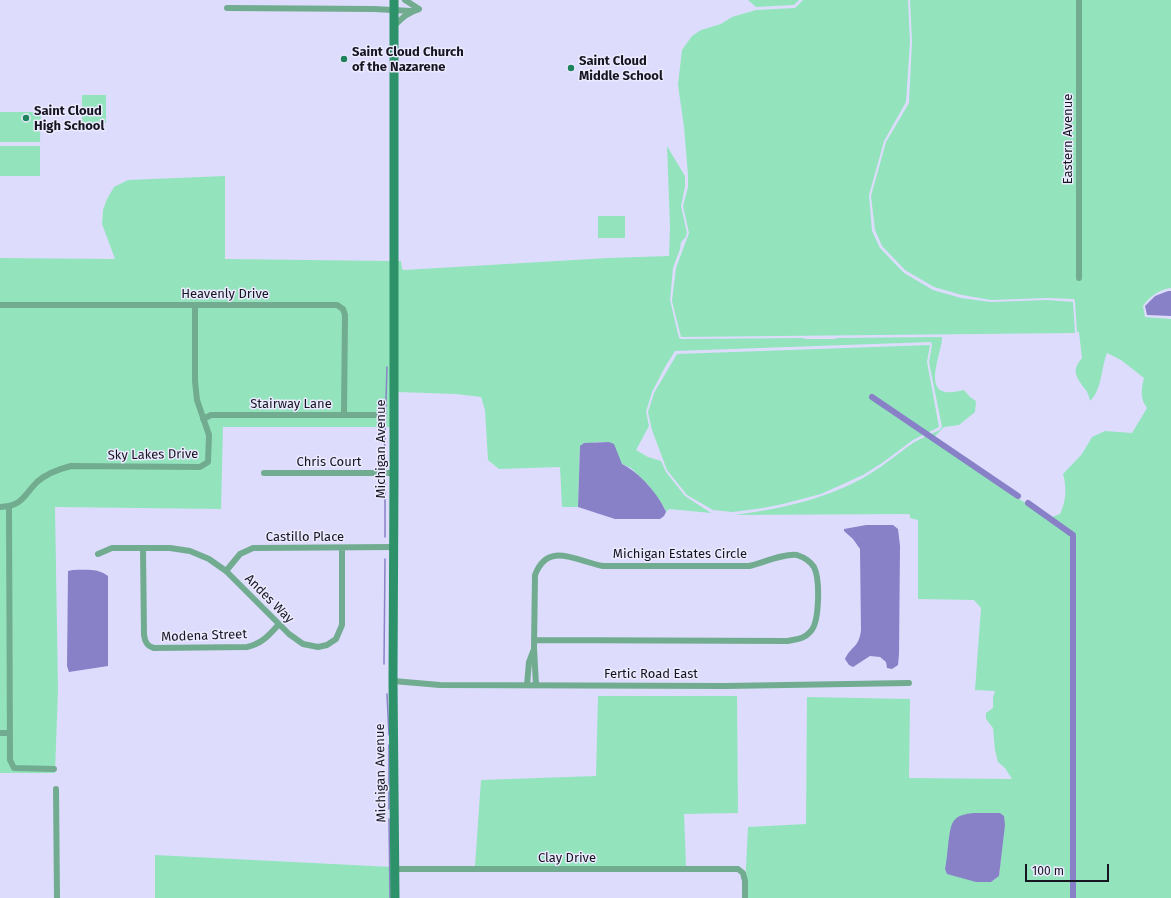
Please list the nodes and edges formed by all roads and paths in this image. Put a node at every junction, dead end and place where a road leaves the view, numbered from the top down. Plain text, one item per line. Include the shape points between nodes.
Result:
1 (405, 0) edge
2 (1079, 0) edge
3 (394, 5) edge
4 (227, 8) dead end
5 (411, 11) junction
6 (394, 26) junction
7 (1079, 278) dead end
8 (0, 305) edge
9 (195, 305) junction
10 (344, 414) junction
11 (380, 415) dead end
12 (203, 419) junction
13 (264, 473) dead end
14 (394, 473) junction
15 (0, 507) edge
16 (9, 507) junction
17 (393, 547) junction
18 (143, 548) junction
19 (342, 548) junction
20 (98, 554) dead end
21 (226, 571) junction
22 (279, 624) junction
23 (534, 640) junction
24 (534, 648) junction
25 (392, 681) junction
26 (909, 683) dead end
27 (527, 685) junction
28 (536, 685) junction
29 (0, 732) edge
30 (10, 733) junction
31 (54, 768) dead end
32 (56, 790) dead end
33 (395, 869) junction
34 (57, 898) edge
35 (395, 898) edge
36 (745, 898) edge

1 - 5 street via 419,9
2 - 7 street, Eastern Avenue
3 - 4 street
3 - 5 street
3 - 6 street, Michigan Avenue
5 - 6 street
6 - 14 street, Michigan Avenue
8 - 9 street, Heavenly Drive
9 - 10 street, Heavenly Drive via 337,305 343,309
9 - 12 street, Sky Lakes Drive via 195,381
10 - 11 street, Stairway Lane
10 - 12 street, Stairway Lane via 211,415
12 - 16 street, Sky Lakes Drive via 209,435 208,462 205,465 71,466 48,474 17,504
13 - 14 street, Chris Court
14 - 17 street, Michigan Avenue
15 - 16 street
16 - 30 street
17 - 19 street, Castillo Place
17 - 25 street, Michigan Avenue
18 - 20 street, Andes Way via 112,548
18 - 21 street, Andes Way via 190,551 209,559
18 - 22 street, Modena Street via 144,635 145,642 150,647 247,647 262,641
19 - 21 street, Castillo Place via 253,548 240,554
19 - 22 street, Andes Way via 342,625 336,639 322,647 309,646 289,634
21 - 22 street, Andes Way
23 - 23 street, Michigan Estates Circle via 535,575 538,565 552,556 562,555 603,566 749,566 795,555 806,558 813,566 817,578 815,625 802,639
23 - 24 street, Michigan Estates Circle
24 - 27 street, Michigan Estates Circle via 529,662
24 - 28 street, Michigan Estates Circle
25 - 27 street, Fertic Road East via 440,685
25 - 33 street, Michigan Avenue
26 - 28 street, Fertic Road East via 733,686
27 - 28 street, Fertic Road East
29 - 30 street
30 - 31 street via 10,760 14,768
32 - 34 street
33 - 35 street, Michigan Avenue
33 - 36 street, Clay Drive via 738,869 743,873 745,881

